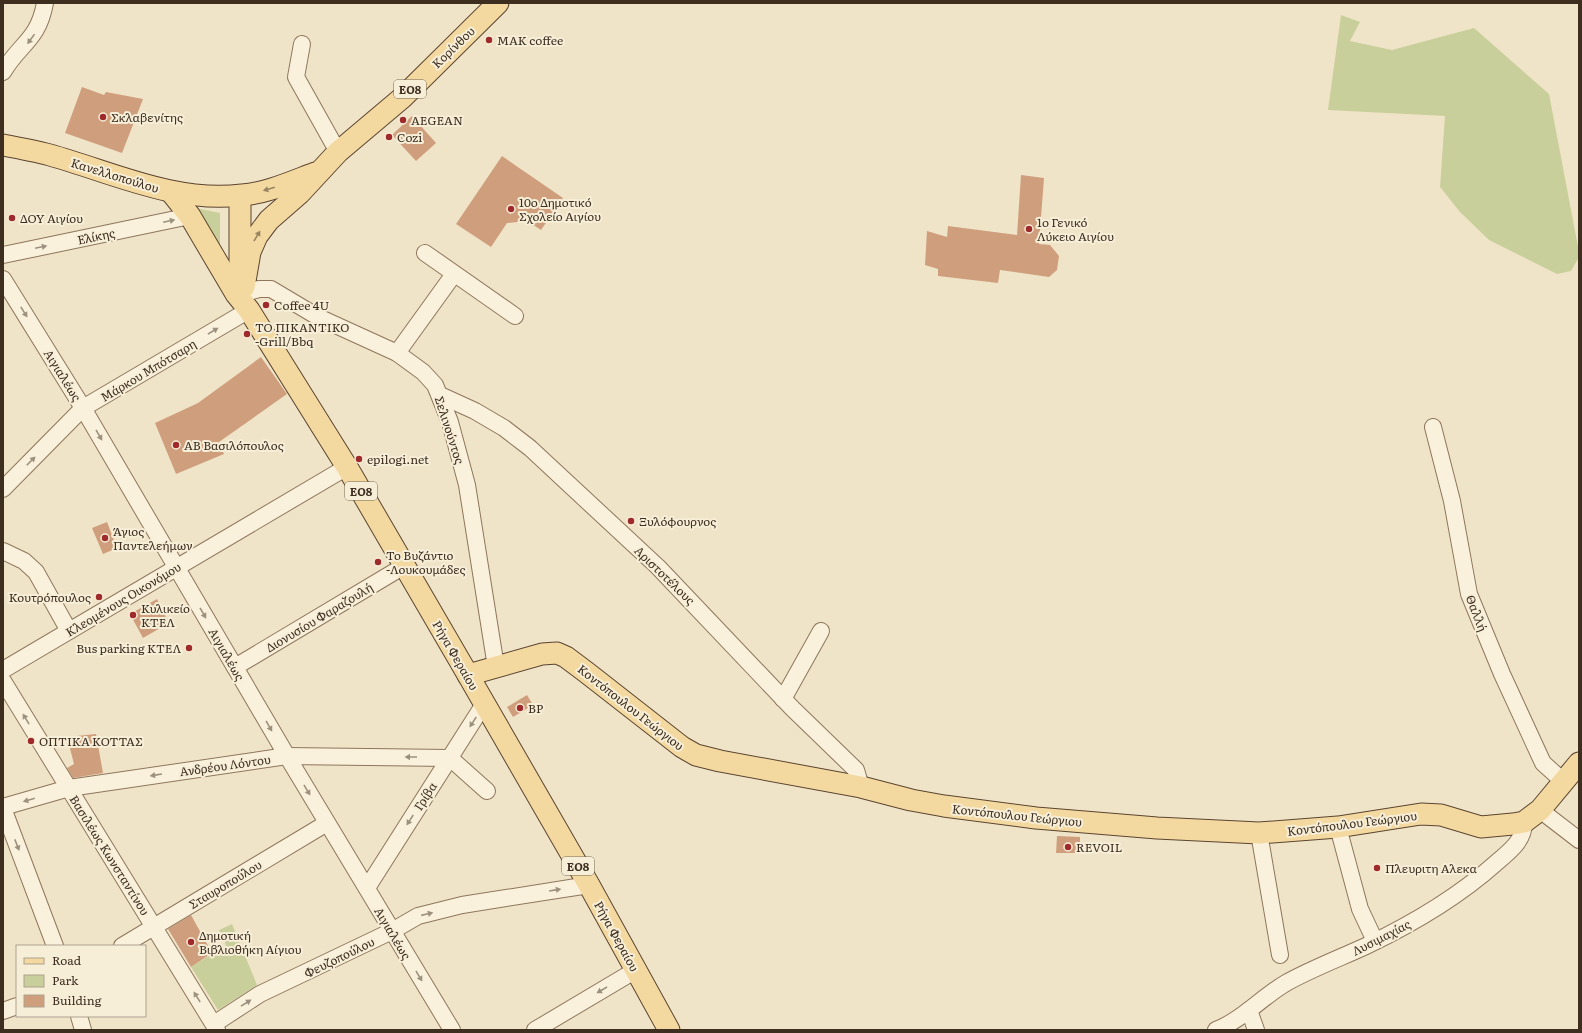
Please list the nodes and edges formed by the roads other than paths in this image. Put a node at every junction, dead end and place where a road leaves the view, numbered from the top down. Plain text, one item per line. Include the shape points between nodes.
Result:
1 (45, 3) edge
2 (498, 3) edge
3 (302, 44) dead end
4 (3, 72) edge
5 (3, 145) edge
6 (338, 152) junction
7 (319, 171) junction
8 (176, 193) junction
9 (300, 193) junction
10 (234, 203) junction
11 (190, 216) junction
12 (425, 253) dead end
13 (3, 255) edge
14 (454, 274) junction
15 (3, 279) edge
16 (243, 294) junction
17 (515, 316) dead end
18 (397, 353) junction
19 (440, 395) junction
20 (83, 408) junction
21 (1433, 426) dead end
22 (347, 467) junction
23 (3, 489) edge
24 (3, 551) edge
25 (404, 566) junction
26 (177, 568) junction
27 (70, 631) junction
28 (821, 631) dead end
29 (496, 666) junction
30 (235, 667) junction
31 (3, 670) edge
32 (468, 675) junction
33 (3, 681) edge
34 (783, 699) junction
35 (484, 704) junction
36 (287, 756) junction
37 (450, 758) junction
38 (1579, 763) edge
39 (1564, 782) junction
40 (861, 787) junction
41 (69, 788) junction
42 (487, 791) dead end
43 (3, 808) edge
44 (1540, 810) junction
45 (1524, 822) junction
46 (327, 823) junction
47 (1338, 827) junction
48 (1259, 833) junction
49 (1579, 840) edge
50 (589, 885) junction
51 (367, 888) junction
52 (154, 927) junction
53 (392, 931) junction
54 (1375, 941) junction
55 (55, 945) edge
56 (124, 945) edge
57 (1280, 956) dead end
58 (636, 970) junction
59 (16, 1006) edge
60 (1249, 1010) junction
61 (3, 1011) edge
62 (79, 1017) edge
63 (214, 1028) edge
64 (84, 1030) edge
65 (452, 1030) edge
66 (535, 1030) edge
67 (669, 1030) edge
68 (1216, 1030) edge
69 (1256, 1030) edge

1 -> 4 street via 38,28
2 - 6 main road, Κορίνθου / ΕΟ8 via 402,98
3 - 6 street via 296,77
5 - 8 main road, Κανελλοπούλου via 50,155
6 - 7 main road, Κορίνθου / ΕΟ8
7 - 9 main road, Κορίνθου / ΕΟ8
7 -> 10 main road, Κορίνθου / ΕΟ8
8 - 10 main road, Κανελλοπούλου
8 - 11 main road, Ρήγα Φεραίου
9 - 10 main road via 265,205
16 -> 9 main road, ΕΟ8 via 250,252 257,236 269,220
10 - 16 main road, ΕΟ8 via 227,258
13 -> 11 street, Ελίκης
11 - 16 main road, Ρήγα Φεραίου
12 - 14 street
14 - 17 street
14 - 18 street
15 -> 20 street, Αιγιαλέως
16 - 18 street, Σελινούντος via 259,289 271,289 318,317
20 -> 16 street, Μάρκου Μπότσαρη
16 - 22 main road, Ρήγα Φεραίου / ΕΟ8
18 - 19 street, Σελινούντος via 423,372
19 - 29 street, Σελινούντος via 467,485
19 - 34 street, Αριστοτέλους via 504,428 530,448 679,588
23 -> 20 street, Μάρκου Μπότσαρη
20 -> 26 street, Αιγιαλέως
21 - 39 street, Θαλλή via 1452,501 1469,594 1542,763
22 - 25 main road, Ρήγα Φεραίου / ΕΟ8
22 - 26 street, Κλεομένους Οικονόμου
24 - 27 street via 24,561 36,572
25 - 30 street, Διονυσίου Φαραζουλή
25 - 32 main road, Ρήγα Φεραίου / ΕΟ8
26 - 27 street, Κλεομένους Οικονόμου
26 -> 30 street, Αιγιαλέως
27 - 31 street, Κλεομένους Οικονόμου
28 - 34 street
29 - 32 main road, Κοντόπουλου Γεώργιου
29 - 40 main road, Κοντόπουλου Γεώργιου via 542,654 557,653 581,668 682,747 696,755 748,768
30 -> 36 street, Αιγιαλέως
32 - 35 main road, Ρήγα Φεραίου / ΕΟ8
41 -> 33 street, Βασιλέως Κωνσταντίνου
34 - 40 street, Αριστοτέλους via 856,770
35 -> 37 street, Γρίβα
35 - 50 main road, Ρήγα Φεραίου / ΕΟ8
37 -> 36 street, Ανδρέου Λόντου
36 -> 41 street, Ανδρέου Λόντου
36 -> 46 street, Αιγιαλέως
37 - 42 street
37 -> 51 street, Γρίβα
38 - 39 main road, Κοντόπουλου Γεώργιου
39 - 44 main road, Κοντόπουλου Γεώργιου
40 - 48 main road, Κοντόπουλου Γεώργιου via 925,803 1036,818
41 -> 43 street, Ανδρέου Λόντου
41 - 52 street, Βασιλέως Κωνσταντίνου
43 -> 55 street
44 - 45 main road, Κοντόπουλου Γεώργιου
44 - 49 street
45 - 47 main road, Κοντόπουλου Γεώργιου via 1481,827 1441,815 1421,814
45 - 54 street, Λυσιμαχίας via 1524,833 1514,846 1473,884
46 - 51 street, Αιγιαλέως
46 - 52 street, Σταυροπούλου
47 - 48 main road, Κοντόπουλου Γεώργιου
47 - 54 street via 1360,909
48 - 57 street
53 -> 50 street, Φευζοπούλου via 418,916 462,905
50 - 58 main road, Ρήγα Φεραίου / ΕΟ8
51 - 53 street, Αιγιαλέως
52 - 56 street, Σταυροπούλου
63 -> 52 street, Βασιλέως Κωνσταντίνου
63 -> 53 street, Φευζοπούλου via 260,994
53 -> 65 street, Αιγιαλέως
54 - 60 street, Λυσιμαχίας via 1286,983
58 -> 66 street
58 - 67 main road, Ρήγα Φεραίου / ΕΟ8
59 - 61 street
60 - 68 street, Λυσιμαχίας
60 - 69 street
62 - 64 street

